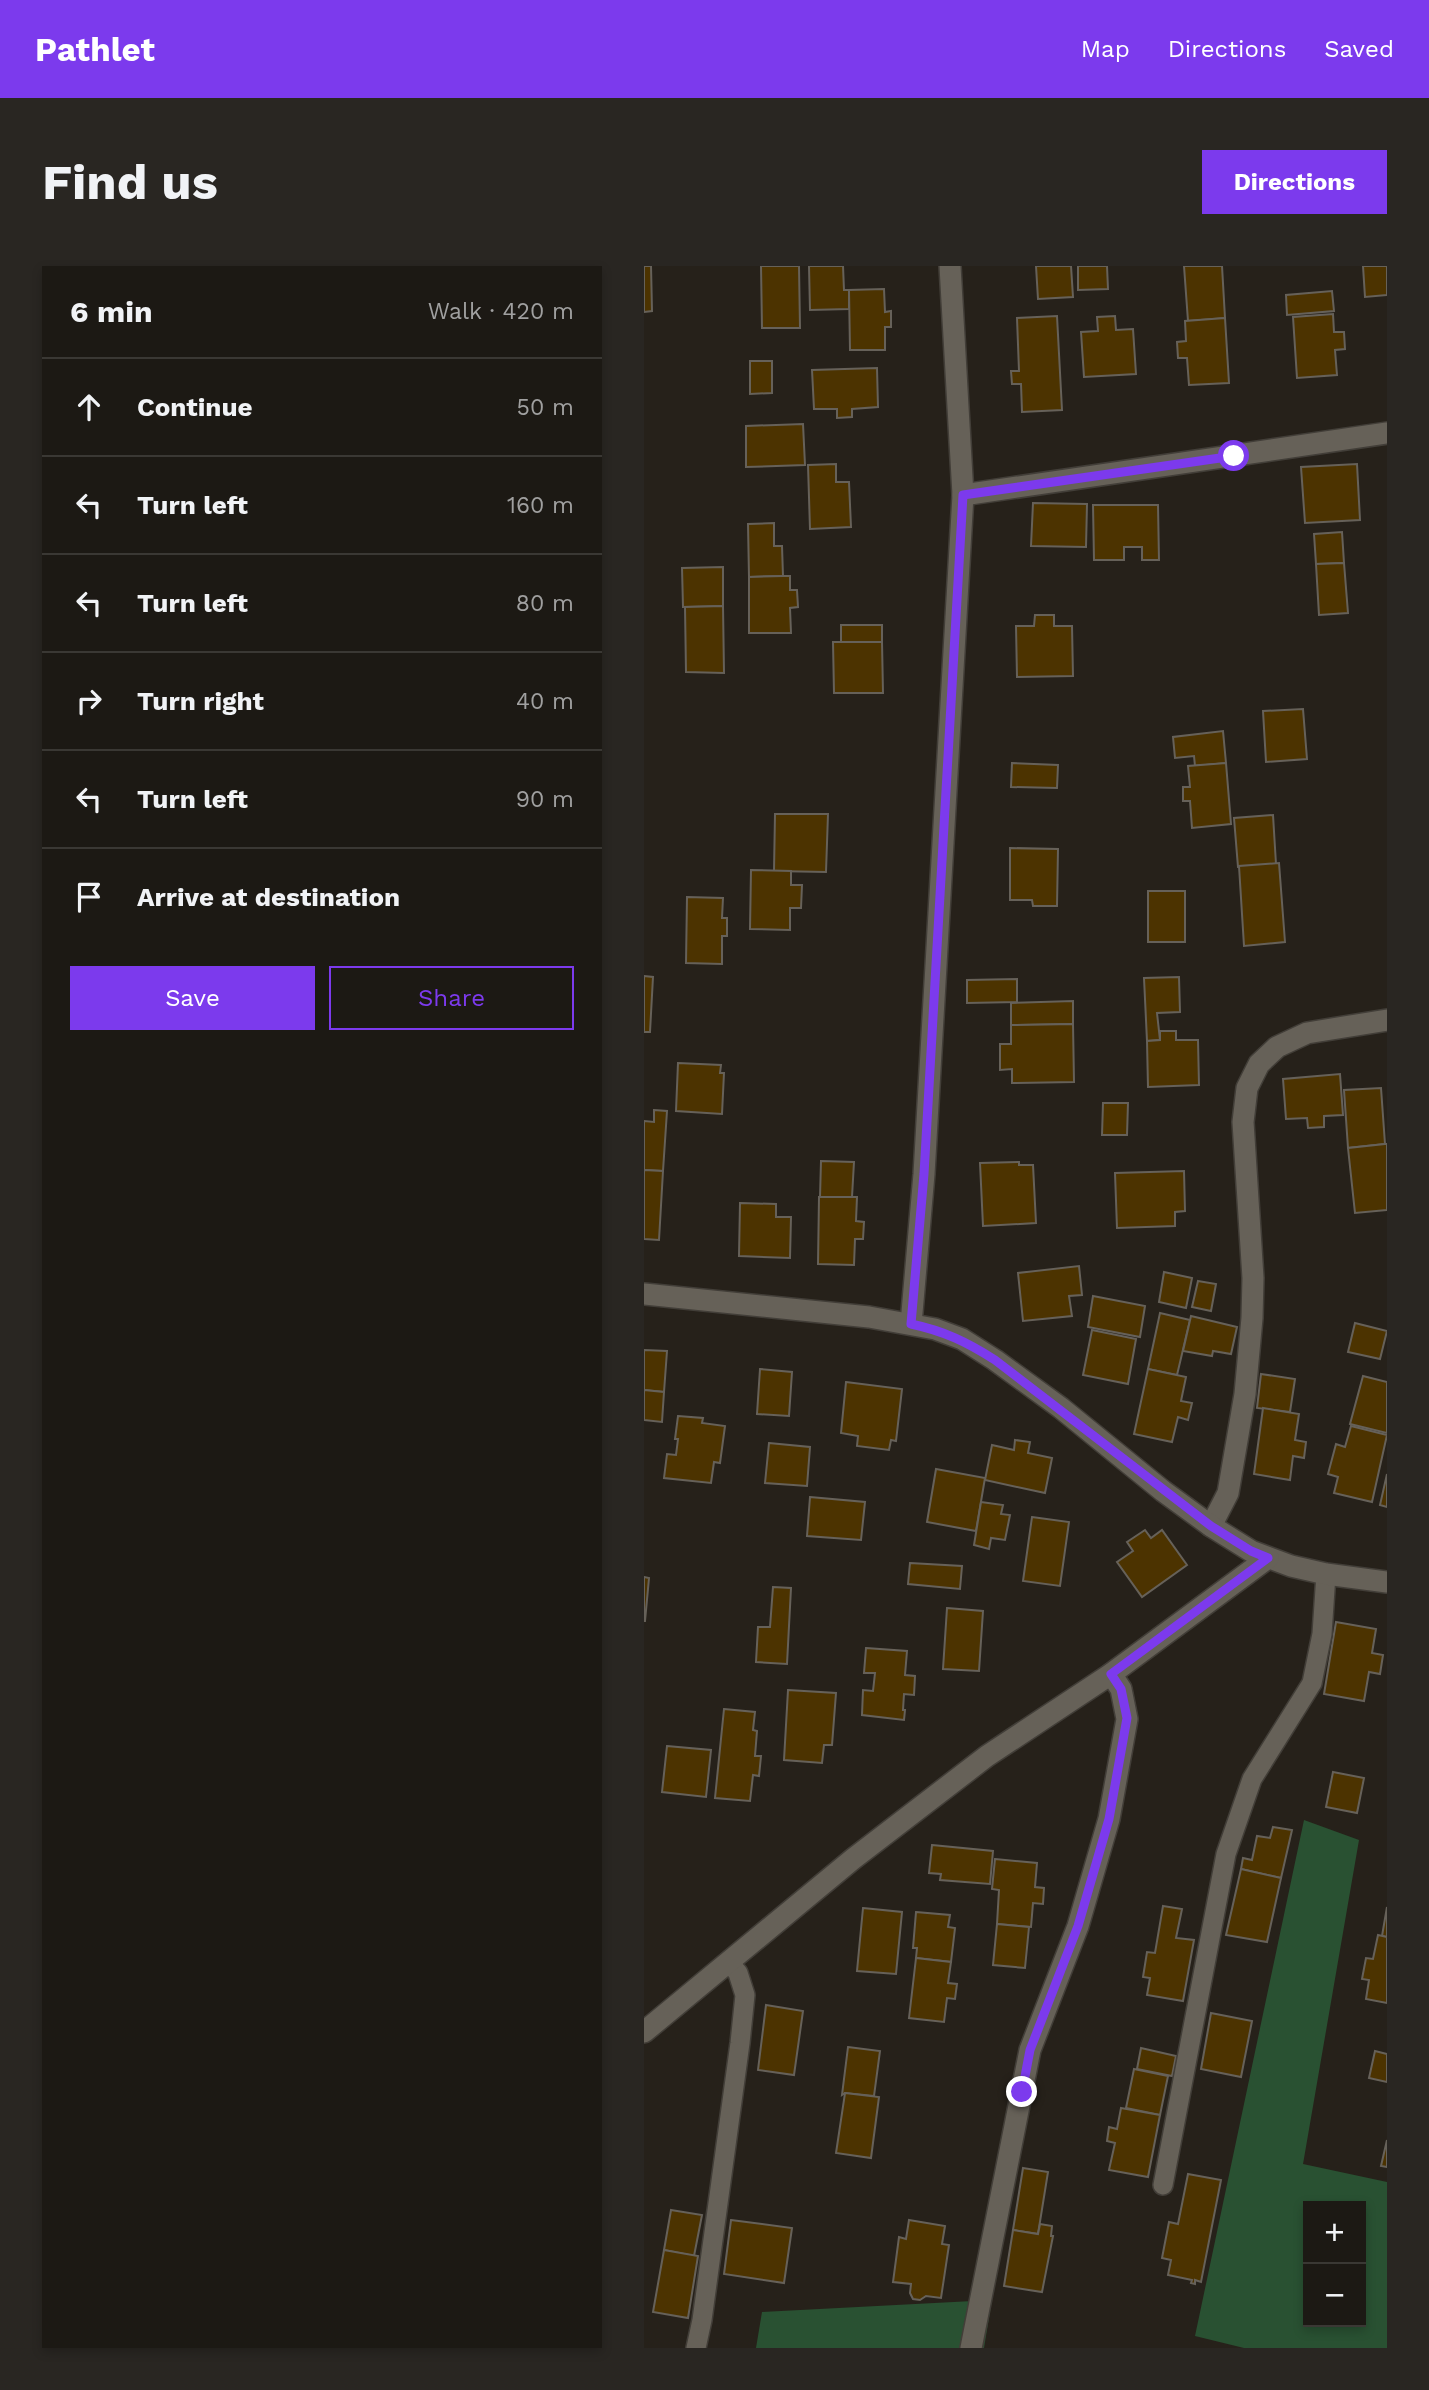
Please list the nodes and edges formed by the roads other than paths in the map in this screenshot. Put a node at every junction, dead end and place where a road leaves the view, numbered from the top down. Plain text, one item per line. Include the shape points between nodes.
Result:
1 (950, 266) edge
2 (1387, 433) edge
3 (963, 495) junction
4 (1387, 1020) edge
5 (644, 1294) edge
6 (911, 1324) junction
7 (1211, 1526) junction
8 (1268, 1558) junction
9 (1326, 1574) junction
10 (1387, 1582) edge
11 (1111, 1674) junction
12 (729, 1962) junction
13 (644, 2032) edge
14 (1163, 2185) dead end
15 (696, 2348) edge
16 (971, 2348) edge

1 - 3 street
2 - 3 street
3 - 6 street via 925,1160
4 - 7 street via 1307,1033 1277,1047 1259,1064 1247,1088 1243,1122 1252,1318 1228,1493
5 - 6 street
6 - 7 street via 962,1339 995,1360
7 - 8 street
8 - 9 street
8 - 11 street
9 - 10 street
9 - 14 lane via 1322,1634 1312,1684 1252,1779 1226,1854
11 - 12 street via 987,1756
11 - 16 street via 1121,1689 1127,1718 1109,1819 1078,1926 1030,2050
12 - 13 street
12 - 15 lane via 745,1995

